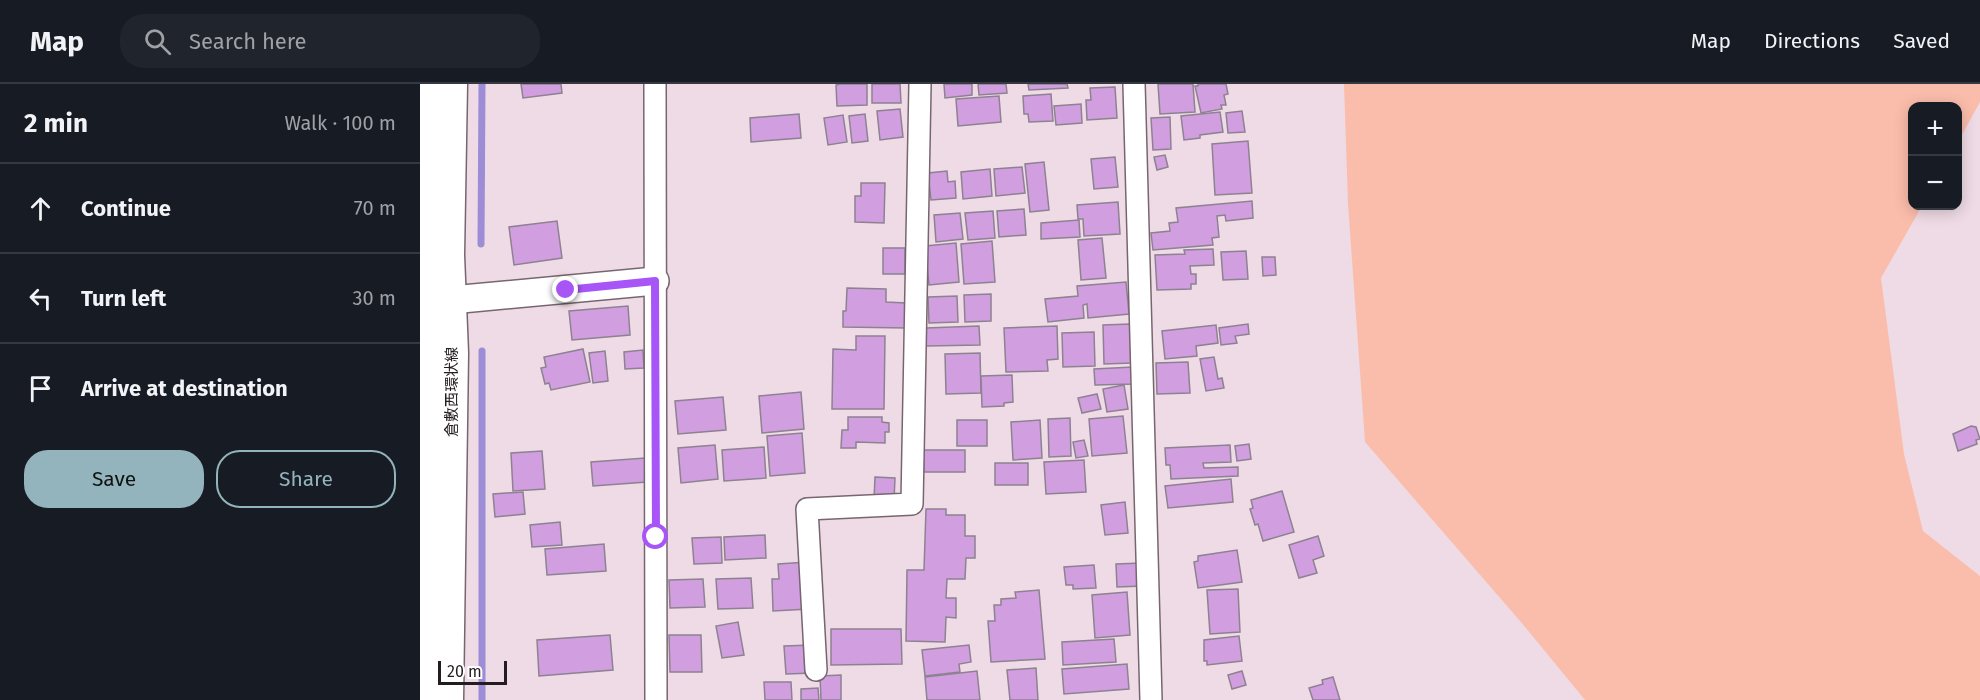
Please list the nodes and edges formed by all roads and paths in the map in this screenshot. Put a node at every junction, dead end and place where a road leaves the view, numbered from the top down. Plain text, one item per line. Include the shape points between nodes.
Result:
1 (424, 84) edge
2 (452, 84) edge
3 (655, 84) edge
4 (920, 84) edge
5 (1134, 84) edge
6 (655, 281) junction
7 (432, 302) edge
8 (816, 670) dead end
9 (422, 700) edge
10 (448, 700) edge
11 (656, 700) edge
12 (1151, 700) edge

1 - 7 main road, 倉敷西環状線 via 421,257
2 - 7 main road, 倉敷西環状線 via 449,255
3 - 6 street
4 - 8 street via 912,504 807,509
5 - 12 street
6 - 7 street
6 - 11 street
7 - 9 main road, 倉敷西環状線 via 426,353 422,510
7 - 10 main road, 倉敷西環状線 via 453,353

